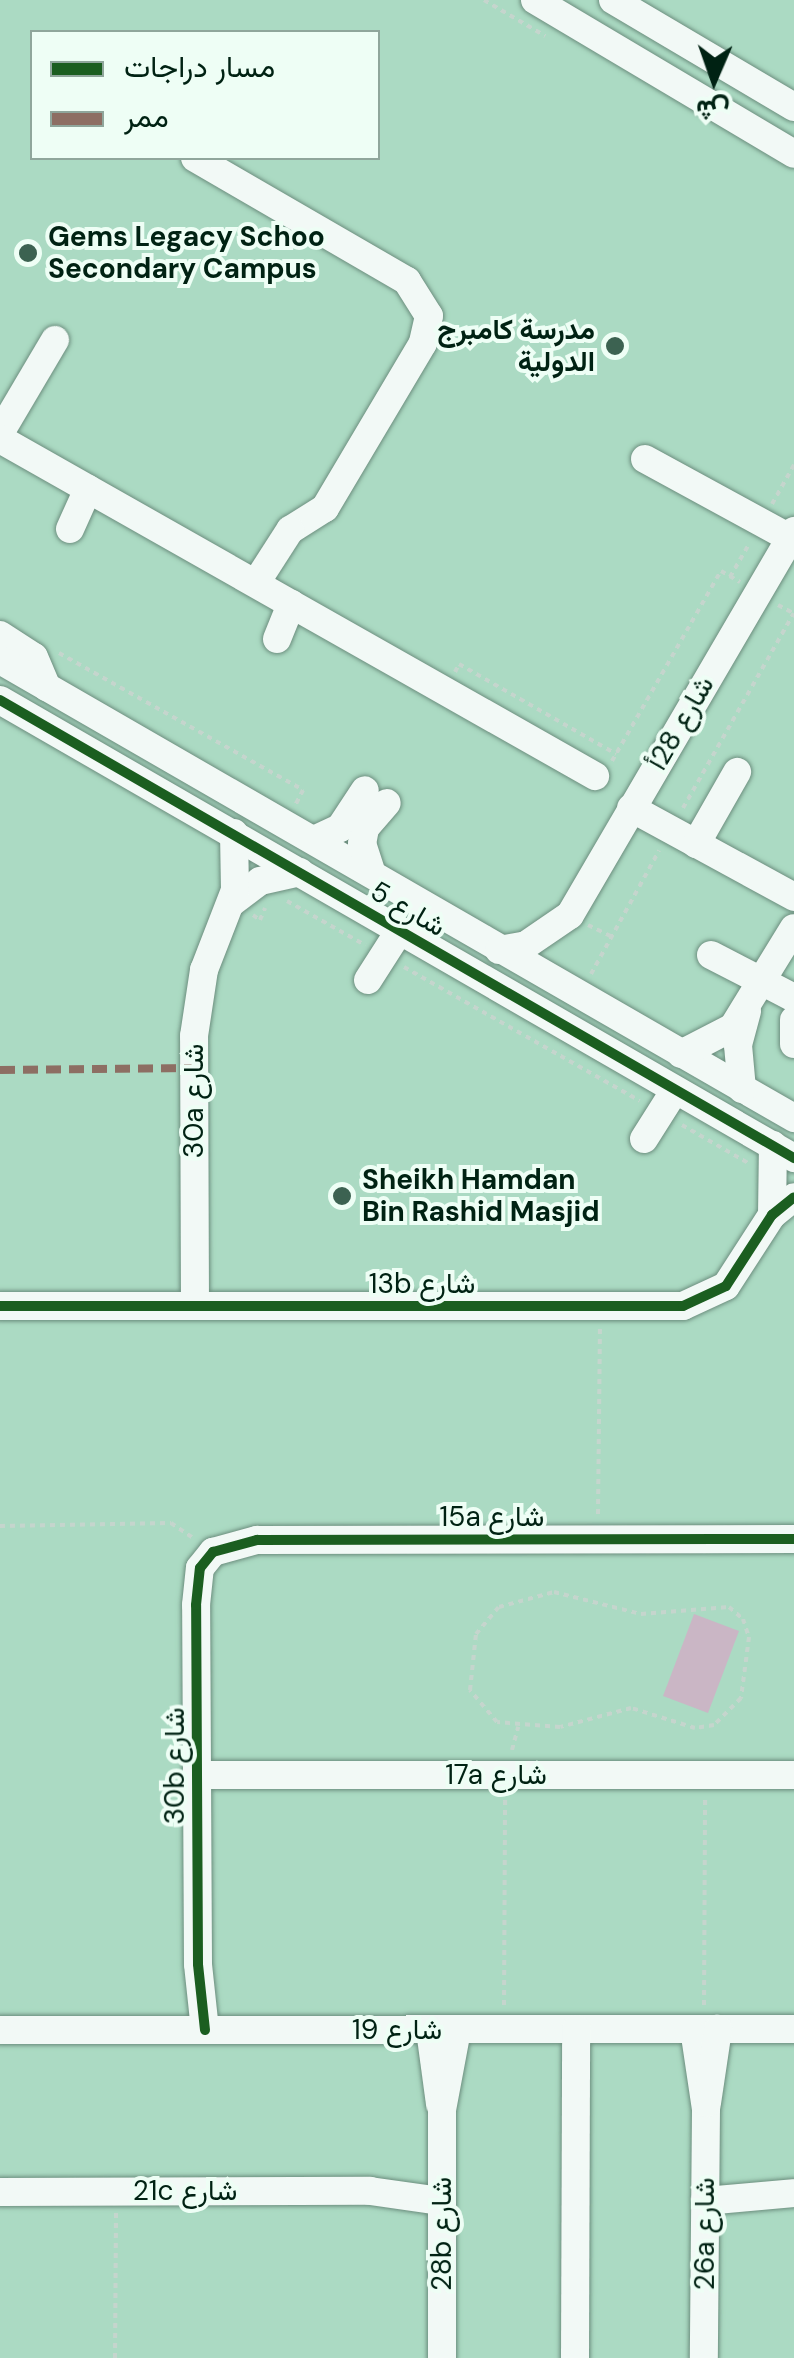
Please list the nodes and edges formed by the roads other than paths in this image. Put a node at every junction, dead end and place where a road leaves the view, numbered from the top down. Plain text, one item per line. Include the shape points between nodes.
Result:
1 (536, 0) edge
2 (565, 0) edge
3 (613, 0) edge
4 (708, 56) junction
5 (794, 106) edge
6 (794, 154) edge
7 (198, 160) edge
8 (55, 340) dead end
9 (0, 436) edge
10 (645, 459) dead end
11 (88, 489) junction
12 (70, 529) dead end
13 (792, 534) edge
14 (256, 583) junction
15 (291, 604) junction
16 (0, 635) edge
17 (277, 639) dead end
18 (0, 660) edge
19 (0, 684) edge
20 (47, 687) junction
21 (0, 700) edge
22 (13, 719) edge
23 (186, 765) junction
24 (737, 772) dead end
25 (595, 776) dead end
26 (631, 808) junction
27 (234, 833) junction
28 (314, 840) junction
29 (696, 844) junction
30 (300, 872) junction
31 (372, 874) junction
32 (338, 894) junction
33 (794, 898) edge
34 (232, 903) junction
35 (570, 915) junction
36 (794, 928) edge
37 (400, 930) junction
38 (499, 950) junction
39 (711, 955) dead end
40 (544, 976) junction
41 (368, 980) dead end
42 (756, 994) junction
43 (794, 998) edge
44 (794, 1020) edge
45 (794, 1044) edge
46 (681, 1054) junction
47 (742, 1089) junction
48 (668, 1101) junction
49 (794, 1118) edge
50 (644, 1139) dead end
51 (783, 1151) edge
52 (783, 1206) edge
53 (0, 1306) edge
54 (195, 1306) junction
55 (794, 1539) edge
56 (207, 1560) joint
57 (794, 1774) edge
58 (198, 1775) junction
59 (576, 2029) junction
60 (705, 2029) junction
61 (794, 2029) edge
62 (0, 2030) edge
63 (196, 2030) junction
64 (444, 2030) junction
65 (441, 2190) junction
66 (705, 2191) junction
67 (0, 2192) edge
68 (786, 2193) edge
69 (442, 2358) edge
70 (575, 2358) edge
71 (704, 2358) edge

1 - 6 street
2 - 4 street via 686,70
3 - 4 street
4 - 5 street
7 - 14 street via 407,281 429,316 423,343 325,508 290,530
8 - 9 street
9 - 11 street
10 - 13 street
11 - 12 street
11 - 14 street
13 - 26 street, شارع 28أ
14 - 15 street
15 - 17 street
15 - 25 street
16 - 20 street via 34,657
18 - 20 street, شارع 5
19 - 23 street via 152,762
20 - 23 street, شارع 5
21 - 22 street, شارع 5
22 - 27 street, شارع 5
23 - 28 street, شارع 5
24 - 29 street
26 - 29 street
26 - 35 street, شارع 28أ
27 - 30 street, شارع 5
27 - 34 street, 30a شارع via 238,872
28 - 31 street, شارع 5
28 - 31 street via 340,828 376,796 362,844
29 - 33 street
30 - 32 street, شارع 5
30 - 34 street via 260,881
31 - 38 street, شارع 5
32 - 37 street, شارع 5
32 - 40 street via 373,898 519,978
34 - 54 street, 30a شارع via 204,970 194,1036
35 - 38 street, شارع 28أ via 526,945
35 - 40 street, شارع 28أ
36 - 42 street
37 - 41 street
37 - 48 street, شارع 5
38 - 40 street, شارع 5
39 - 42 street
40 - 46 street, شارع 5
42 - 43 street
42 - 46 street via 722,1036
42 - 47 street via 738,1045
44 - 45 street
46 - 47 street, شارع 5
47 - 49 street, شارع 5
48 - 50 street
48 - 51 street, شارع 5
51 - 52 street, 13b شارع
52 - 54 street, 13b شارع via 742,1268 706,1299 683,1306
53 - 54 street, 13b شارع
55 - 56 street, 15a شارع via 257,1540
56 - 58 street, 30b شارع
57 - 58 street, 17a شارع
58 - 63 street, 30b شارع
59 - 60 street, شارع 19
59 - 64 street, شارع 19
59 - 70 street
60 - 61 street, شارع 19
60 - 66 street, 26a شارع
62 - 63 street, شارع 19
63 - 64 street, شارع 19
64 - 65 street, 28b شارع
65 - 67 street, 21c شارع
65 - 69 street, 28b شارع
66 - 68 street
66 - 71 street, 26a شارع

